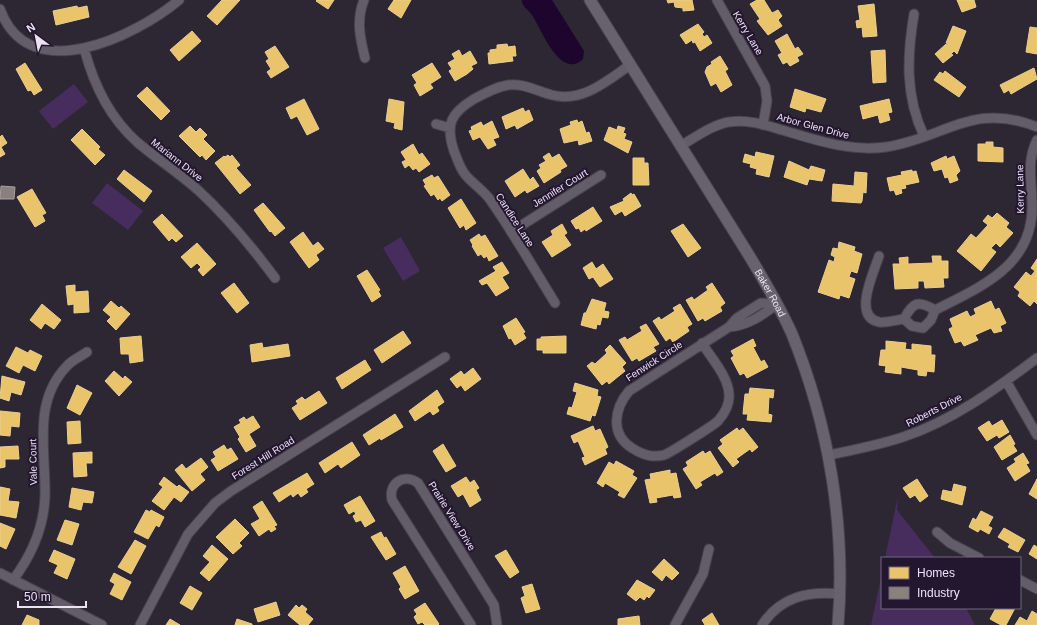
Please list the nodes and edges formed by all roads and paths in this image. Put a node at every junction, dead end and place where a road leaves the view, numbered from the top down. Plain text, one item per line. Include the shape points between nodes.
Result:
1 (179, 0) edge
2 (364, 0) edge
3 (590, 0) edge
4 (717, 0) edge
5 (0, 9) edge
6 (914, 14) dead end
7 (84, 48) junction
8 (365, 58) dead end
9 (630, 65) junction
10 (436, 124) dead end
11 (763, 125) junction
12 (1037, 127) edge
13 (450, 128) junction
14 (924, 136) junction
15 (1037, 140) edge
16 (680, 146) junction
17 (601, 175) dead end
18 (511, 232) junction
19 (879, 256) dead end
20 (275, 278) dead end
21 (555, 303) dead end
22 (777, 304) junction
23 (935, 310) junction
24 (904, 319) junction
25 (702, 343) junction
26 (86, 352) dead end
27 (445, 357) dead end
28 (1037, 358) edge
29 (1006, 381) junction
30 (1037, 435) edge
31 (829, 455) junction
32 (937, 532) dead end
33 (708, 548) dead end
34 (977, 557) edge
35 (0, 574) edge
36 (13, 580) junction
37 (1021, 581) edge
38 (1037, 589) edge
39 (840, 594) junction
40 (102, 625) edge
41 (140, 625) edge
42 (471, 625) edge
43 (497, 625) edge
44 (675, 625) edge
45 (762, 625) edge
46 (838, 625) edge

1 - 7 street via 164,13 142,25 113,39
2 - 8 street via 358,21
3 - 9 main road, Baker Road
4 - 11 street, Kerry Lane via 765,86 767,101
5 - 7 street via 14,31 38,48
6 - 14 street via 908,55 910,91
7 - 20 street, Mariann Drive via 96,85 121,124 136,141 200,192 232,224
9 - 13 street via 589,92 578,96 565,98 523,86 495,88 455,112
9 - 16 main road, Baker Road
10 - 13 street
11 - 14 street, Arbor Glen Drive via 850,148 886,147
11 - 16 street, Arbor Glen Drive via 740,121 728,122
12 - 14 street, Arbor Glen Drive via 1014,119 986,117
13 - 18 street, Candice Lane via 451,143 465,174 491,200
15 - 23 street, Kerry Lane via 1029,165 1032,219 1028,236 1020,252 987,284
16 - 22 main road, Baker Road
17 - 18 street, Jennifer Court
18 - 21 street, Candice Lane
19 - 24 street via 866,297 866,311 879,322
22 - 25 street, Fenwick Circle via 761,303
22 - 31 main road, Baker Road via 806,373
23 - 24 street via 925,304 916,304 909,309
23 - 24 street via 931,320 923,328 912,326
25 - 25 street, Fenwick Circle via 628,391 620,401 616,413 616,426 620,437 640,454 664,455 716,423 724,413 729,394 727,384
26 - 36 street, Vale Court via 68,365 56,379 48,395 43,412 45,497 42,519 27,561
27 - 41 street, Forest Hill Road via 231,491 215,504 188,534
28 - 29 street, Roberts Drive
29 - 30 street
29 - 31 street, Roberts Drive via 919,431 885,443
31 - 39 main road, Baker Road via 835,489
32 - 34 street via 950,543
33 - 44 street via 703,574
35 - 36 street
36 - 40 street
37 - 38 street
39 - 45 street via 802,594 778,607
39 - 46 main road, Baker Road
42 - 43 street, Prairie View Drive via 392,500 392,486 398,480 406,478 418,483 494,604

